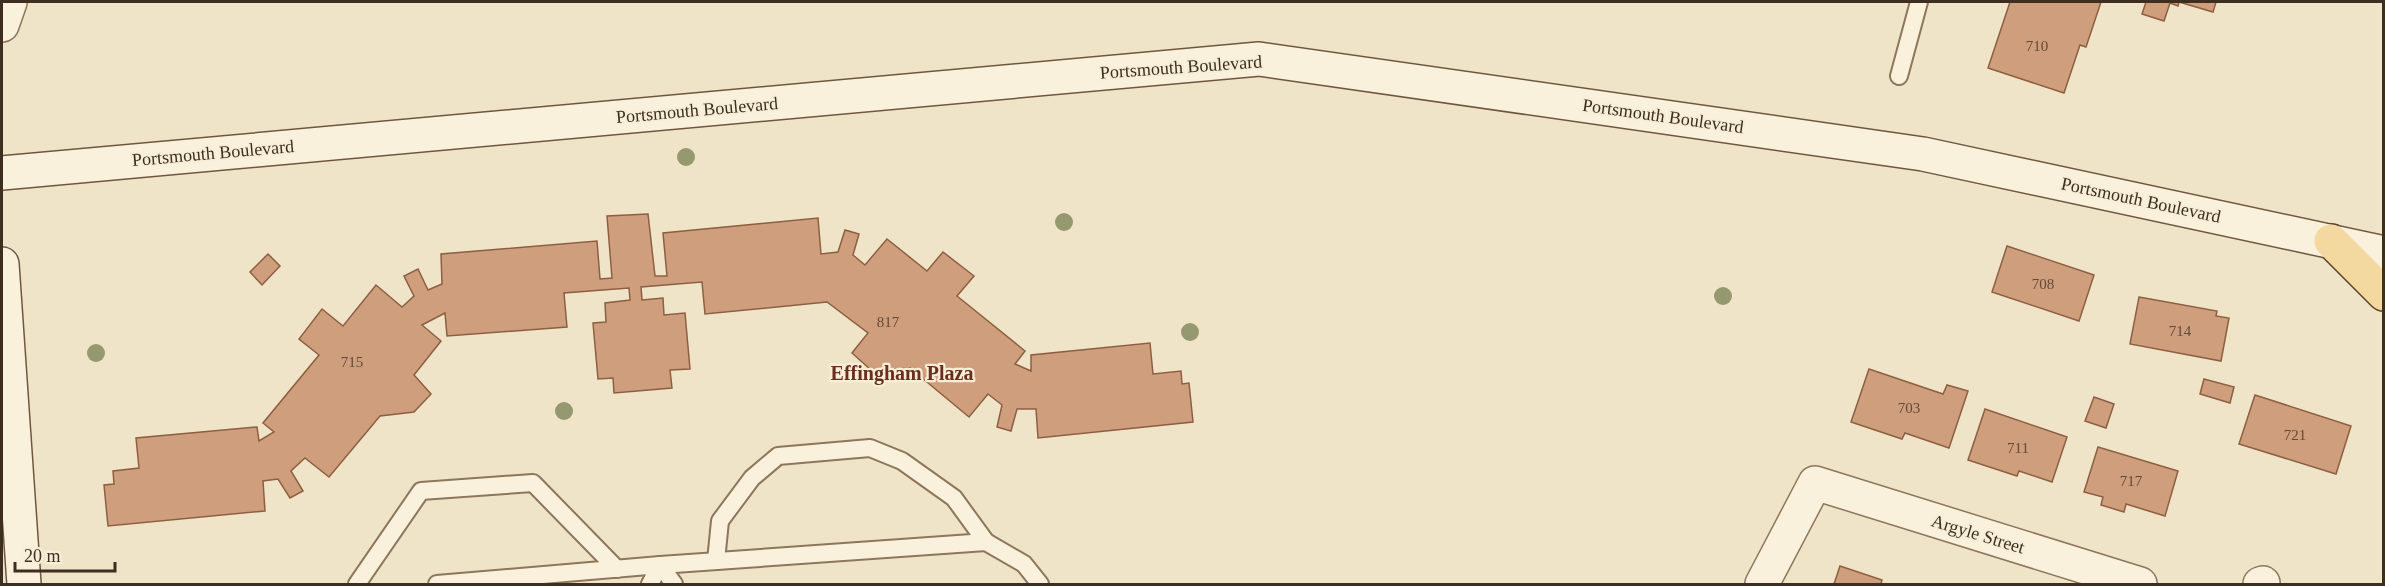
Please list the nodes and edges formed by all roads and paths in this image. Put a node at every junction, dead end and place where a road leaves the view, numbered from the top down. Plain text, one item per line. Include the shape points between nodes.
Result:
1 (10, 2) edge
2 (1919, 2) edge
3 (2, 25) edge
4 (1899, 76) dead end
5 (2, 172) edge
6 (2331, 242) junction
7 (2384, 253) edge
8 (2, 264) edge
9 (2384, 294) edge
10 (987, 542) junction
11 (716, 561) junction
12 (660, 565) junction
13 (617, 569) junction
14 (24, 585) edge
15 (357, 585) edge
16 (437, 585) edge
17 (650, 585) edge
18 (674, 585) edge
19 (1040, 585) edge
20 (1762, 585) edge
21 (2140, 585) edge

1 - 3 main road
2 - 4 lane
5 - 6 main road, Portsmouth Boulevard via 1259,59 1923,154
6 - 7 main road, Portsmouth Boulevard
6 - 9 main road
8 - 14 main road
10 - 11 lane
10 - 11 lane via 954,498 902,461 870,448 778,456 752,478 720,521
10 - 19 lane via 1024,564
11 - 12 lane
12 - 13 lane
12 - 17 lane
12 - 18 lane
13 - 15 lane via 533,483 421,491
13 - 16 lane
20 - 21 main road, Argyle Street via 1815,483

